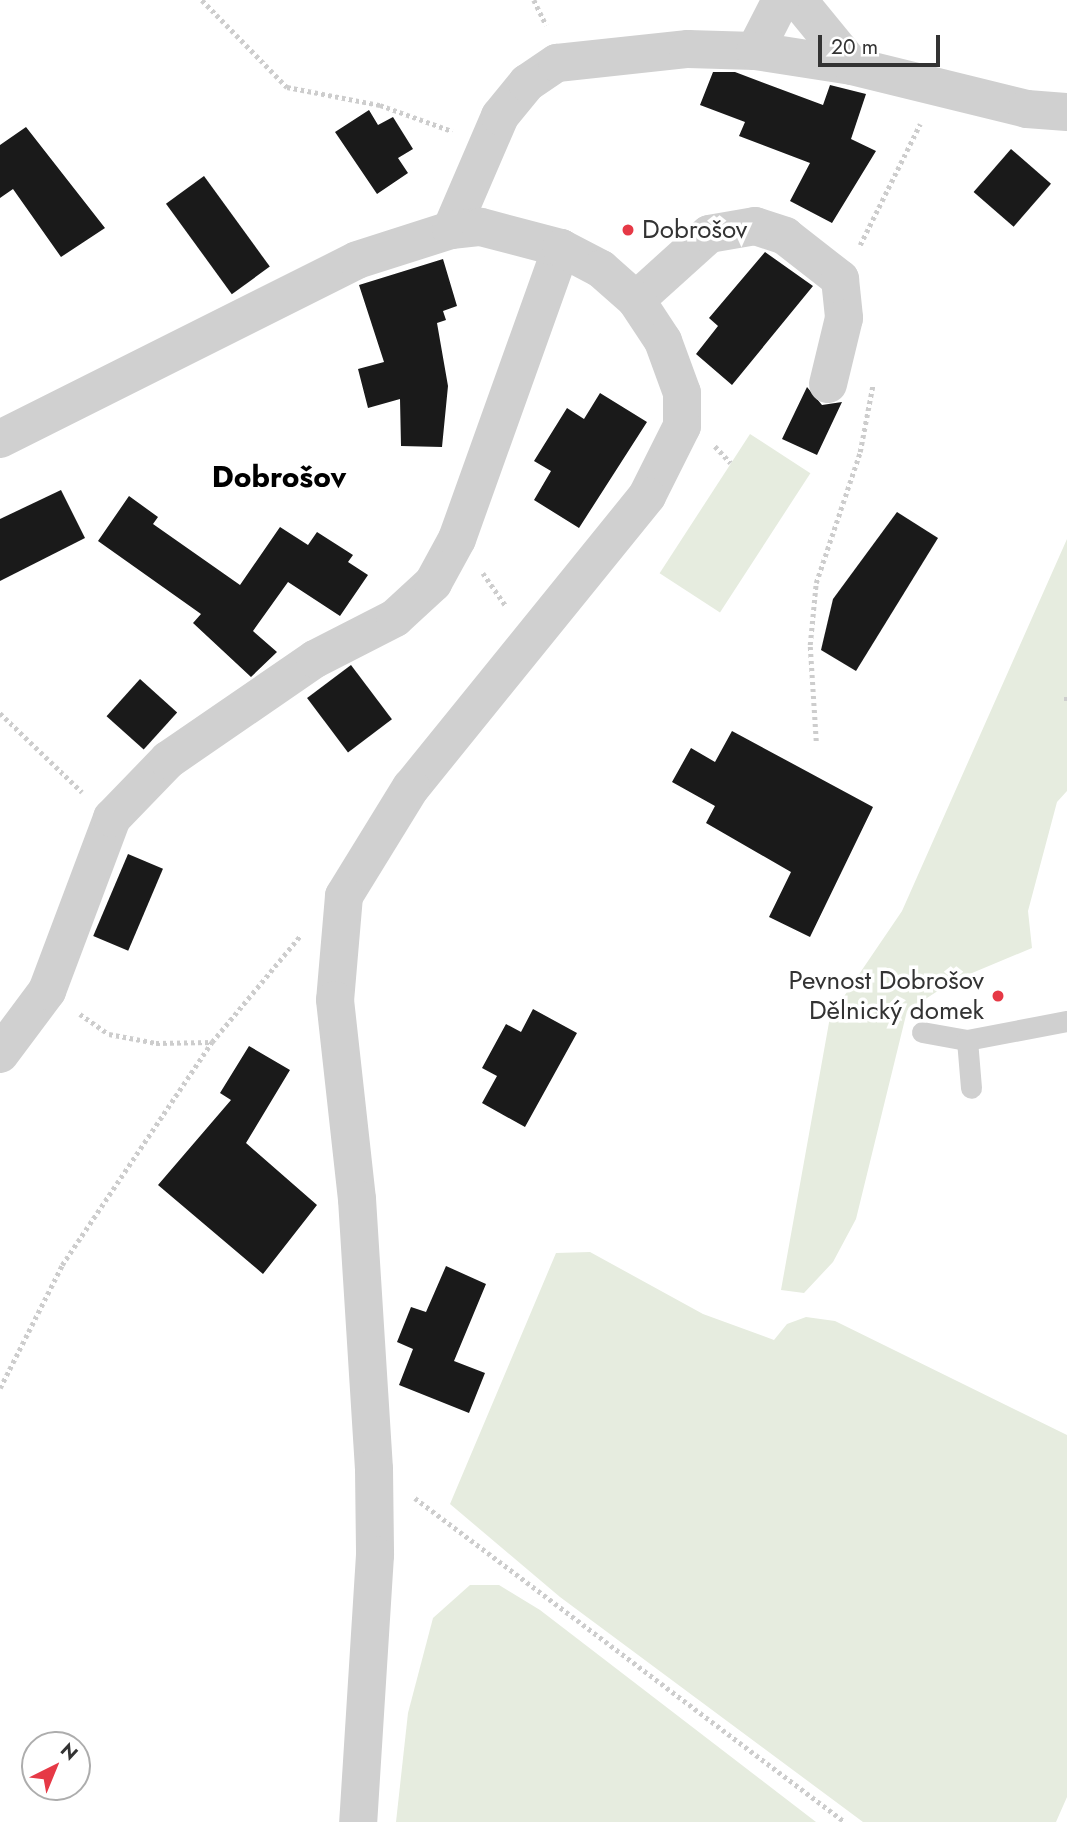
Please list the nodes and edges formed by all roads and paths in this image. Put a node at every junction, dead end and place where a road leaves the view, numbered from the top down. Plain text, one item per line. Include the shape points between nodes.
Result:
1 (202, 0) edge
2 (534, 0) edge
3 (781, 0) edge
4 (798, 0) edge
5 (545, 22) dead end
6 (755, 51) junction
7 (852, 66) junction
8 (936, 90) junction
9 (1067, 112) edge
10 (485, 146) junction
11 (451, 230) junction
12 (561, 248) junction
13 (840, 279) junction
14 (636, 300) junction
15 (874, 377) dead end
16 (828, 384) dead end
17 (0, 439) edge
18 (457, 539) junction
19 (519, 656) junction
20 (0, 713) edge
21 (816, 741) dead end
22 (112, 818) junction
23 (344, 896) junction
24 (47, 992) junction
25 (1067, 1021) edge
26 (922, 1032) dead end
27 (967, 1040) junction
28 (212, 1042) junction
29 (0, 1054) edge
30 (971, 1088) dead end
31 (0, 1388) edge
32 (374, 1469) junction
33 (358, 1822) edge
34 (845, 1822) edge

1 - 10 path via 287,87 417,116
2 - 5 path
3 - 6 street
4 - 7 street
6 - 7 street
6 - 10 street via 636,52 557,63 527,83
7 - 8 street
8 - 9 street
8 - 13 path
10 - 11 street
11 - 12 street via 481,227
11 - 17 street via 357,260
12 - 14 street via 601,269
12 - 18 street
13 - 14 street via 785,236 731,227 709,234
13 - 16 street via 844,318
14 - 19 street via 675,369 682,426 647,496
15 - 21 path via 860,452 816,583 810,645
18 - 19 path via 511,615
18 - 22 street via 433,583 395,618 315,660 178,753
19 - 23 street via 411,787
20 - 22 path
22 - 24 street
23 - 28 path via 276,958
23 - 32 street via 335,1000 357,1199
24 - 28 path via 109,1034 156,1043
24 - 29 street
25 - 27 lane
26 - 27 lane
27 - 30 lane
28 - 31 path via 62,1265
32 - 33 street via 375,1568
32 - 34 path

